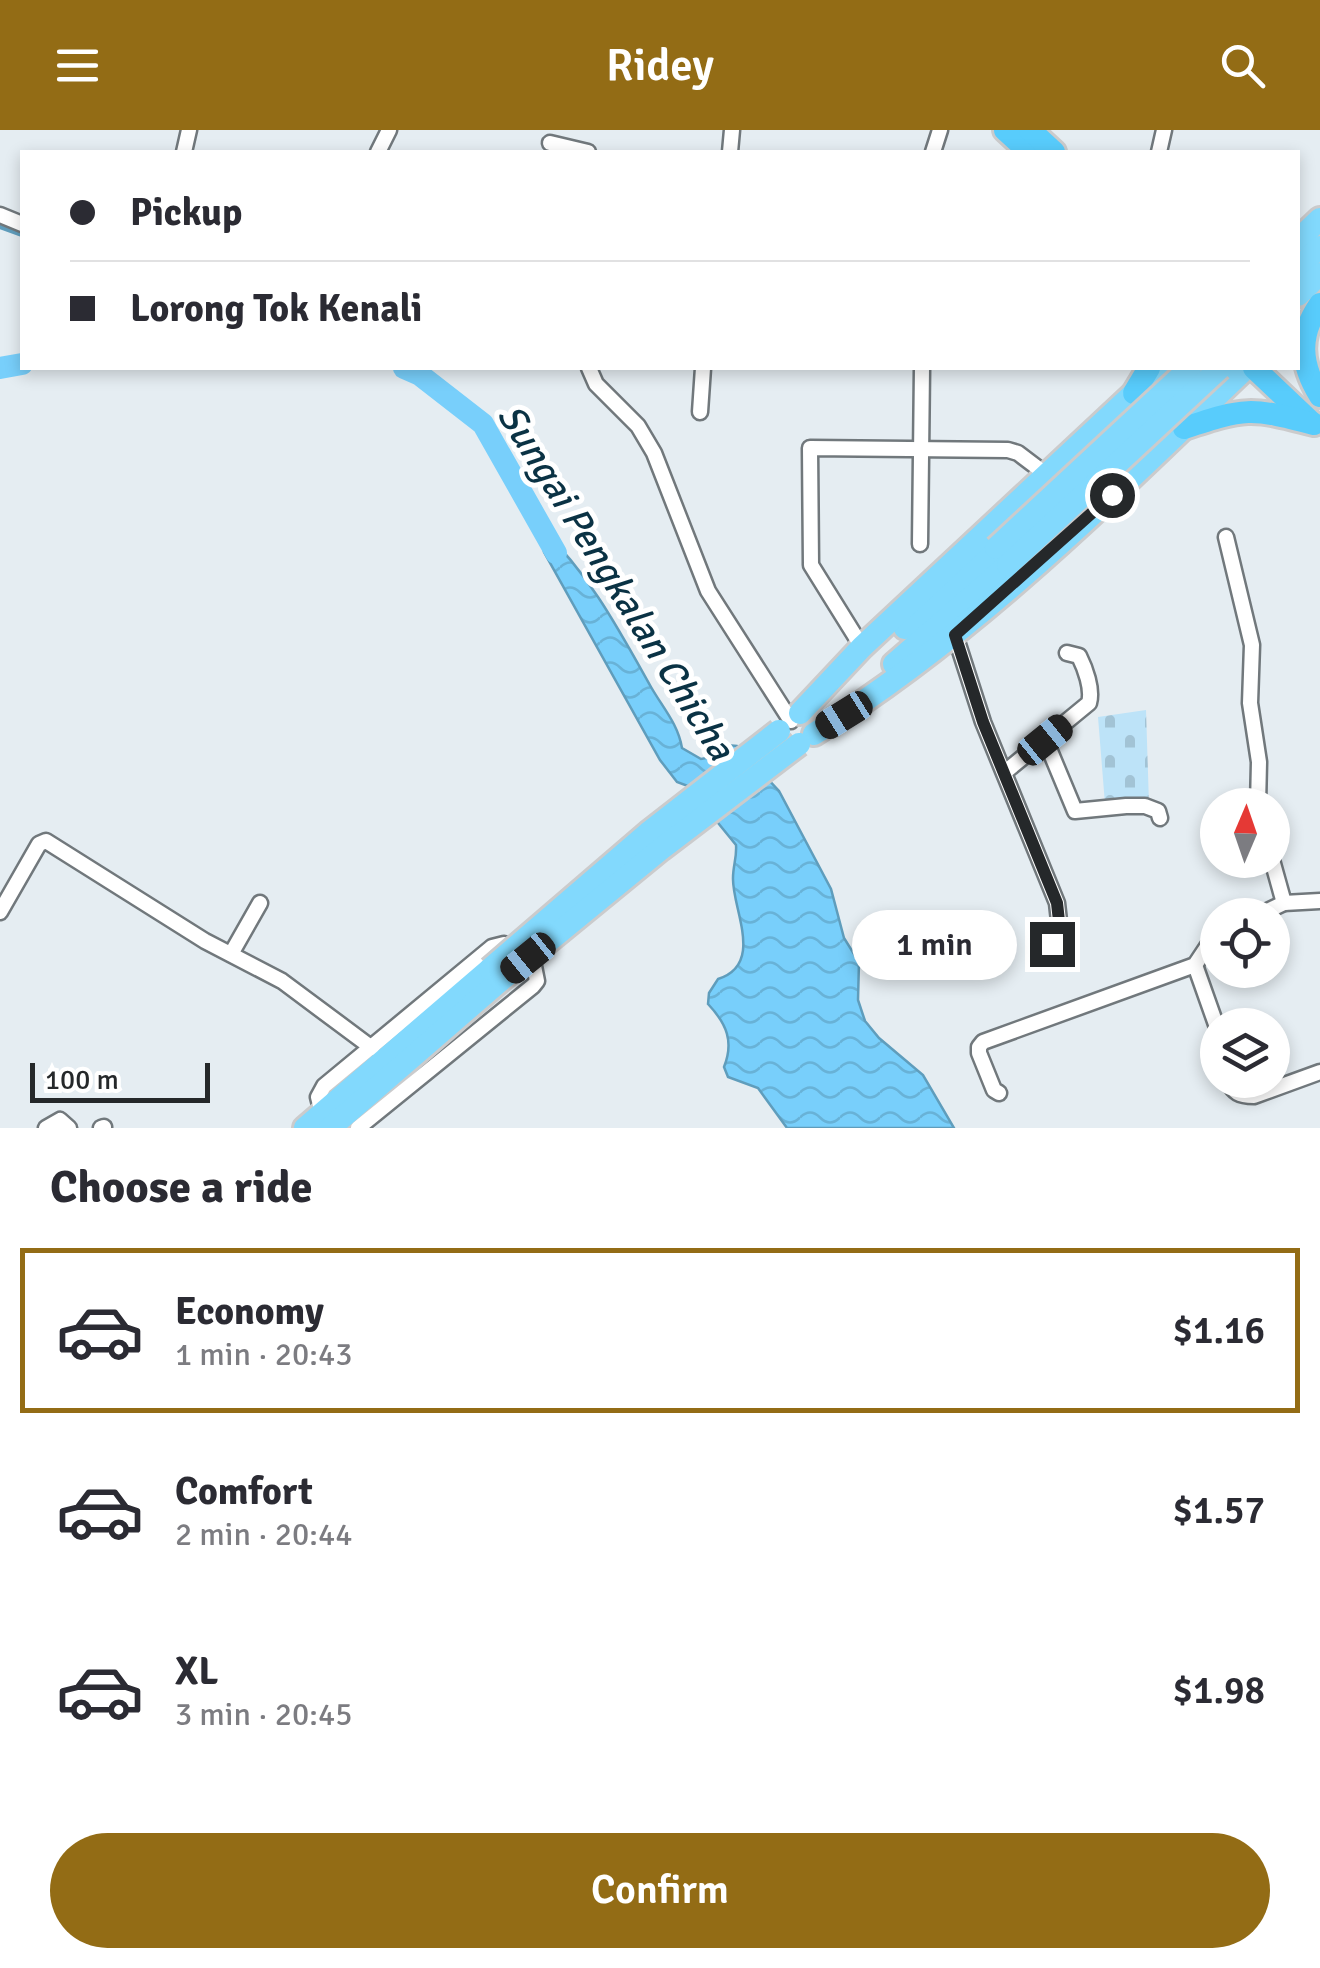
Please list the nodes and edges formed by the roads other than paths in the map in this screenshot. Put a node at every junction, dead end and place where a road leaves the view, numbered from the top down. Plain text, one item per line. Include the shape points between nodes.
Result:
1 (1005, 130) edge
2 (1030, 130) edge
3 (550, 142) edge
4 (580, 150) edge
5 (1027, 150) edge
6 (1052, 150) edge
7 (1320, 219) edge
8 (1300, 238) edge
9 (1320, 247) edge
10 (1300, 266) edge
11 (1320, 274) edge
12 (1306, 307) edge
13 (590, 370) edge
14 (703, 370) edge
15 (922, 370) edge
16 (1148, 370) edge
17 (1159, 370) edge
18 (1188, 370) edge
19 (1191, 370) edge
20 (1218, 370) edge
21 (1244, 370) edge
22 (1256, 370) edge
23 (1289, 370) edge
24 (1134, 393) junction
25 (1320, 398) edge
26 (700, 412) dead end
27 (1192, 420) junction
28 (1317, 427) edge
29 (919, 449) junction
30 (1047, 475) junction
31 (1226, 537) dead end
32 (920, 544) dead end
33 (1002, 557) junction
34 (955, 635) junction
35 (862, 647) junction
36 (1067, 653) dead end
37 (790, 722) junction
38 (806, 739) junction
39 (1045, 740) junction
40 (1005, 772) junction
41 (1259, 788) edge
42 (1160, 818) dead end
43 (1320, 901) edge
44 (260, 903) dead end
45 (1290, 903) edge
46 (0, 912) edge
47 (1052, 944) dead end
48 (231, 954) junction
49 (1200, 957) edge
50 (1195, 964) junction
51 (495, 974) junction
52 (1210, 1008) edge
53 (372, 1048) junction
54 (1320, 1072) edge
55 (1290, 1083) edge
56 (999, 1093) dead end
57 (333, 1124) edge
58 (46, 1128) edge
59 (69, 1128) edge

1 - 5 highway
2 - 6 highway
3 - 4 street
7 - 8 main road
9 - 10 main road
11 - 12 main road
12 - 25 highway via 1303,345
13 - 37 street via 654,453 708,591
14 - 26 street
15 - 29 street
16 - 24 highway
17 - 24 main road
18 - 33 main road, bridge
19 - 27 main road via 1200,390
20 - 33 main road, bridge
21 - 27 main road
22 - 28 highway
23 - 25 highway
24 - 30 main road
27 - 28 highway via 1247,410
27 - 34 main road
29 - 30 street via 1008,450
29 - 32 street
29 - 35 street via 810,448 810,565
30 - 35 main road
31 - 41 street via 1252,645
33 - 37 main road
33 - 38 main road
34 - 38 main road
34 - 40 street
35 - 37 main road
36 - 39 street via 1082,662 1090,699
37 - 51 main road, bridge via 648,833
38 - 51 main road, bridge
39 - 40 street
39 - 42 street via 1075,811 1146,806
40 - 47 street via 1057,903
43 - 45 street
44 - 48 street
46 - 48 street via 42,840
48 - 53 street via 282,981
49 - 50 street
50 - 52 street
50 - 56 street via 983,1042 979,1054
51 - 57 main road
53 - 57 street via 320,1092 318,1104
53 - 57 street via 492,947 504,944 534,966 533,986
54 - 55 street
58 - 59 street via 60,1120

